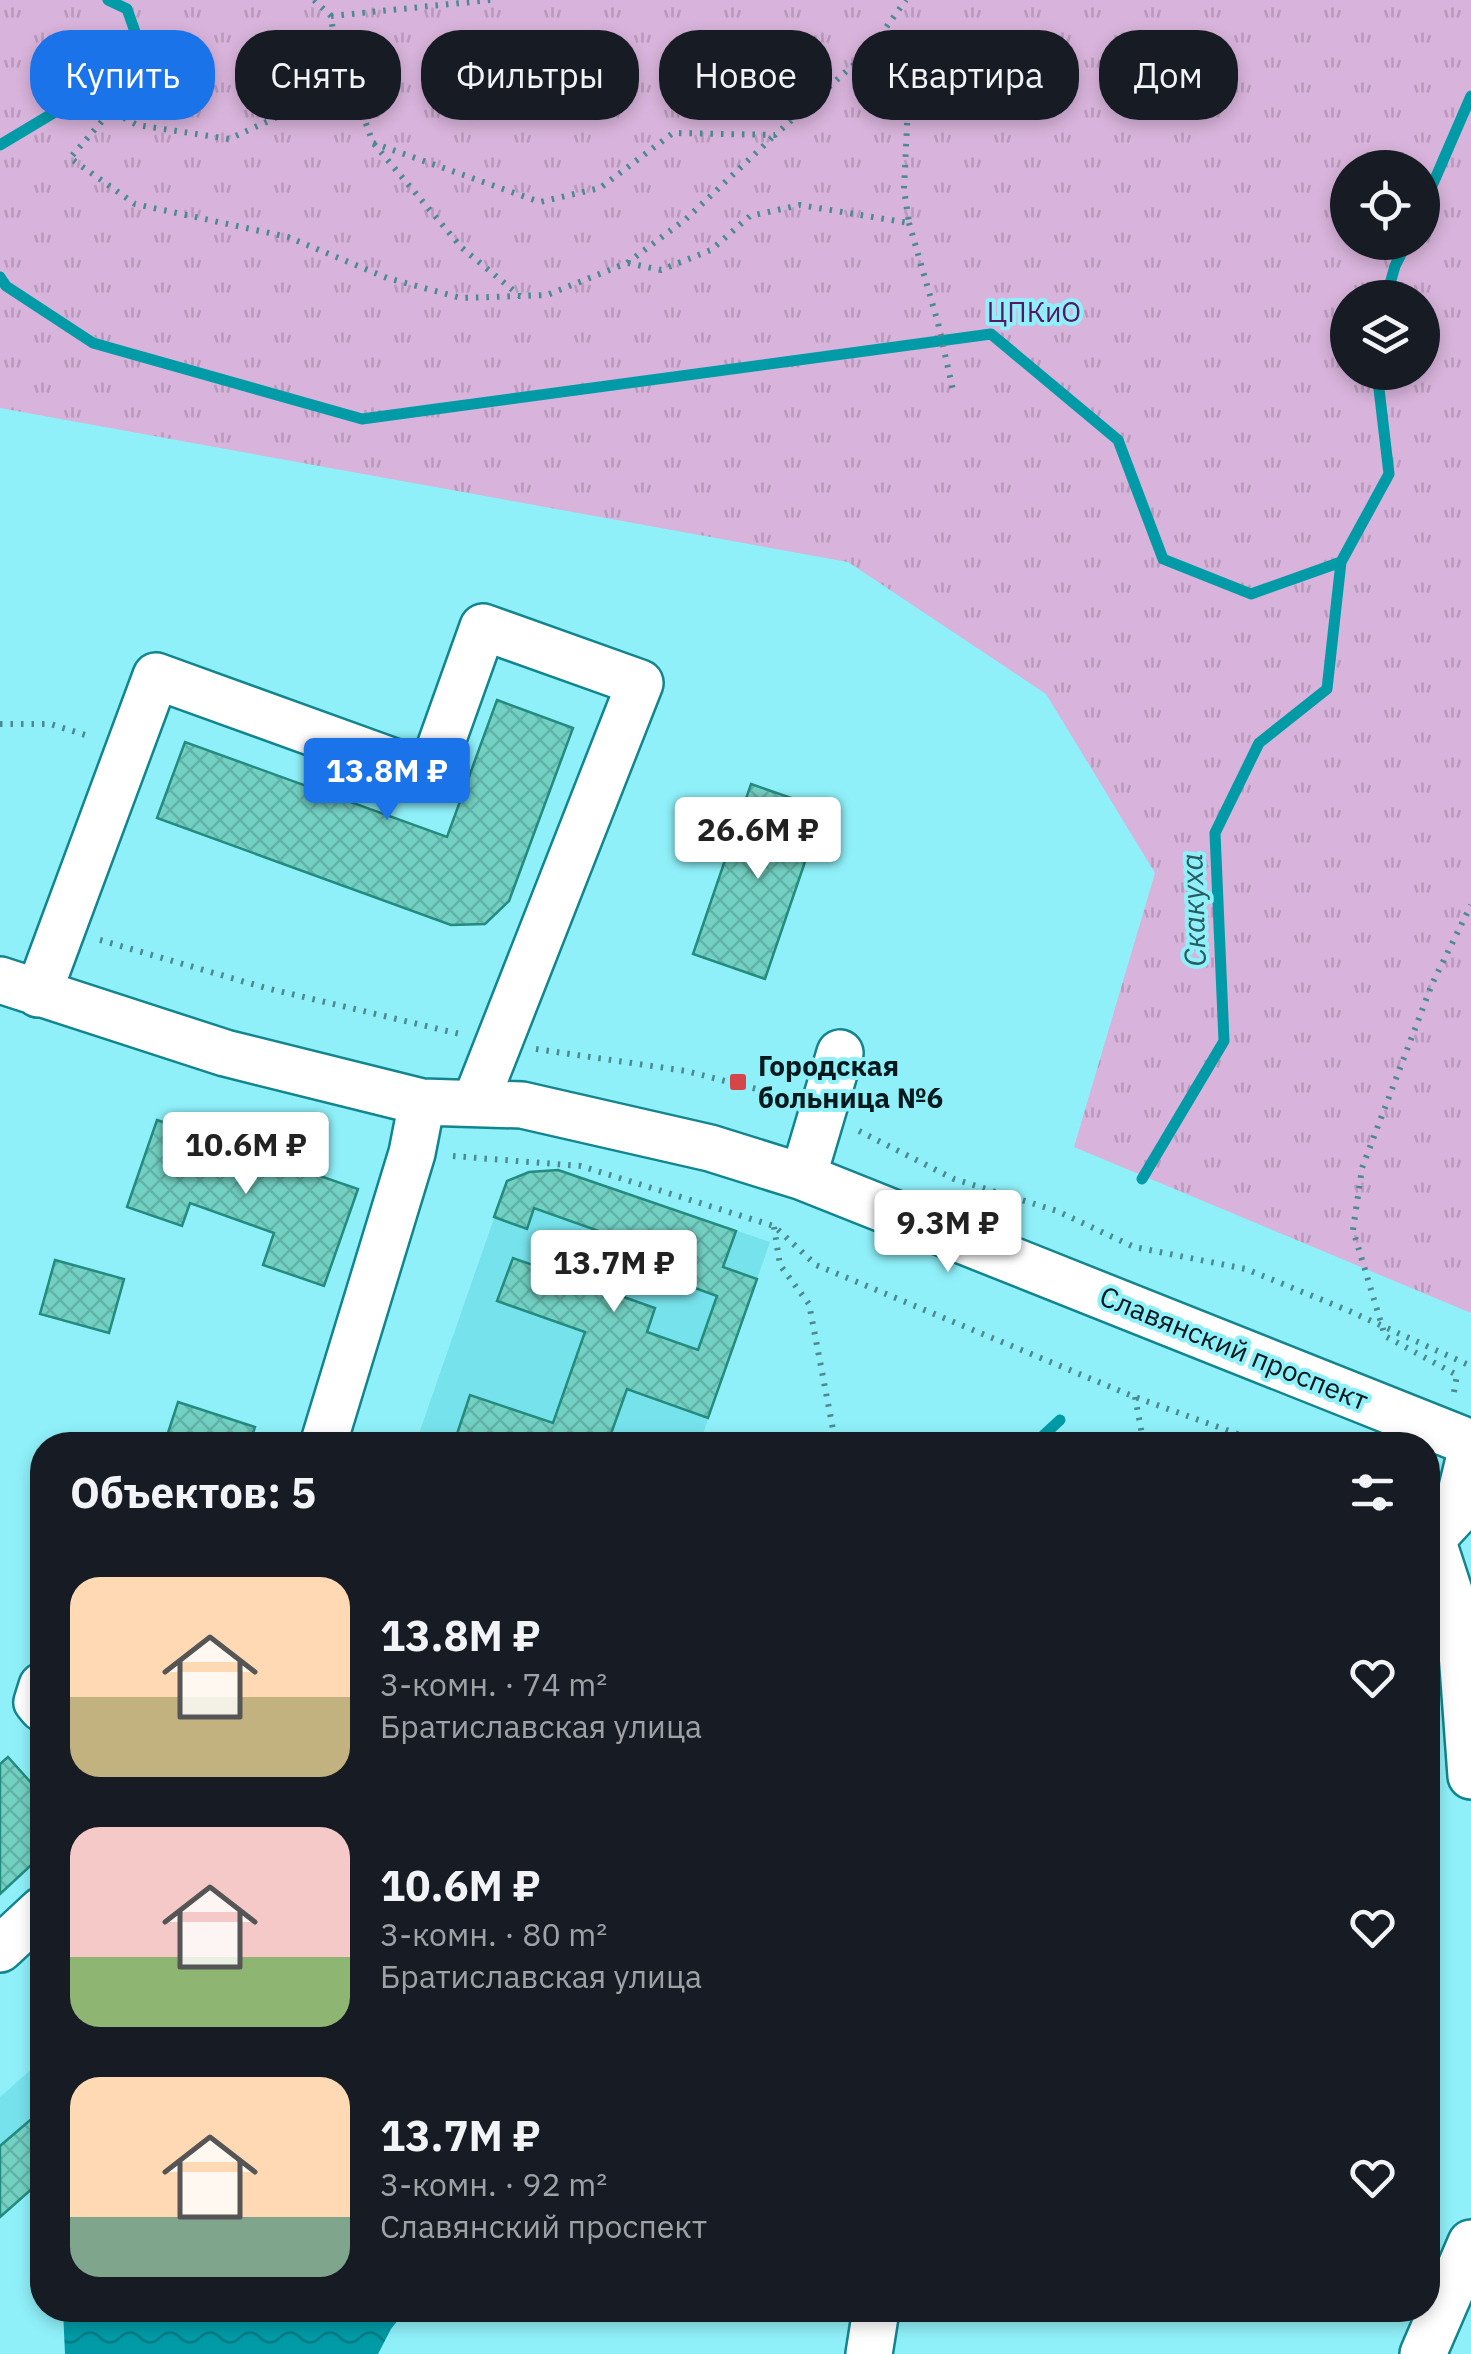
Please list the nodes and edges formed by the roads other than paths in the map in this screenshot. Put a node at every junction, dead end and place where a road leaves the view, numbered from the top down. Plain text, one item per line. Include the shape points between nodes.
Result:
1 (19, 987) edge
2 (840, 1053) dead end
3 (422, 1102) junction
4 (475, 1103) junction
5 (804, 1177) junction
6 (327, 1432) edge
7 (1438, 1432) edge
8 (1463, 1442) edge
9 (1440, 1530) edge
10 (1440, 1568) edge
11 (1471, 1776) edge
12 (30, 1921) edge
13 (0, 1949) edge
14 (1468, 2259) edge
15 (1440, 2318) edge
16 (874, 2322) edge
17 (1438, 2322) edge
18 (868, 2354) edge
19 (1423, 2354) edge

1 - 3 street, Славянский проспект via 225,1053
1 - 4 street via 156,676 430,774 483,628 640,683
2 - 5 street
3 - 4 street, Славянский проспект
3 - 6 street
4 - 5 street, Славянский проспект via 522,1106 710,1148
5 - 7 street, Славянский проспект
8 - 9 street via 1456,1513
10 - 11 street via 1460,1624
12 - 13 street
14 - 15 street
16 - 18 street
17 - 19 street

